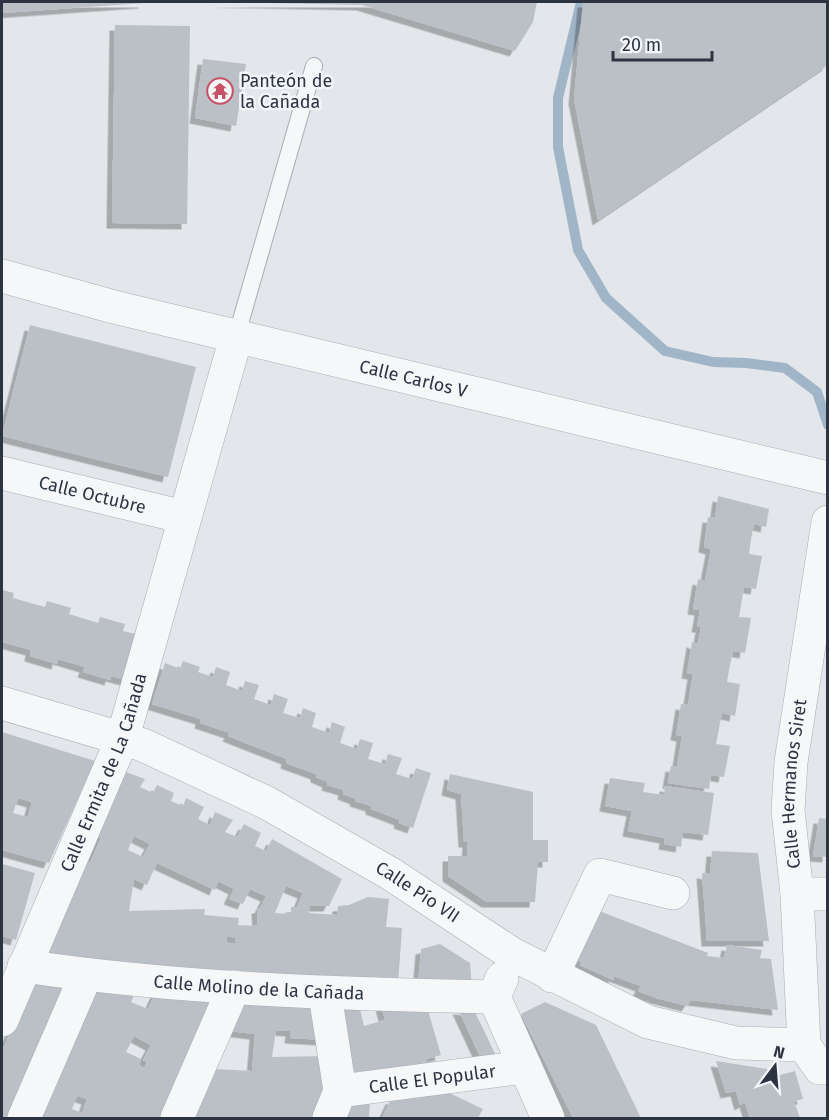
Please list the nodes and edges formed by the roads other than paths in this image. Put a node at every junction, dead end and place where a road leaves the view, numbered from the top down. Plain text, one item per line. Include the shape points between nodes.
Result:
1 (314, 66) dead end
2 (2, 276) edge
3 (237, 334) junction
4 (2, 473) edge
5 (828, 478) edge
6 (184, 517) junction
7 (828, 522) edge
8 (2, 703) edge
9 (123, 737) junction
10 (674, 892) dead end
11 (812, 894) edge
12 (512, 954) junction
13 (24, 966) junction
14 (86, 975) junction
15 (552, 976) junction
16 (234, 987) junction
17 (325, 993) junction
18 (494, 997) junction
19 (2, 1020) edge
20 (525, 1067) junction
21 (820, 1069) edge
22 (334, 1105) edge
23 (24, 1119) edge
24 (177, 1119) edge
25 (548, 1119) edge

1 - 3 lane
2 - 3 street, Calle Carlos V via 114,307
3 - 5 street, Calle Carlos V
3 - 6 street, Calle Ermita de La Cañada
4 - 6 street, Calle Octubre
6 - 9 street, Calle Ermita de La Cañada
7 - 11 street, Calle Hermanos Siret via 791,762 788,810
8 - 9 street, Calle Pío VII
9 - 12 street, Calle Pío VII via 267,803 391,874
9 - 13 street, Calle Ermita de La Cañada
10 - 15 street via 600,875
11 - 21 street, Calle Hermanos Siret
12 - 15 street, Calle Pío VII
12 - 18 street
13 - 14 street, Calle Molino de la Cañada
13 - 19 street, Calle Ermita de La Cañada
14 - 16 street, Calle Molino de la Cañada
14 - 23 street
15 - 21 street, Calle Pío VII via 648,1022
16 - 17 street, Calle Molino de la Cañada
16 - 24 street
17 - 18 street, Calle Molino de la Cañada
17 - 22 street
18 - 20 street
20 - 22 street, Calle El Popular
20 - 25 street

